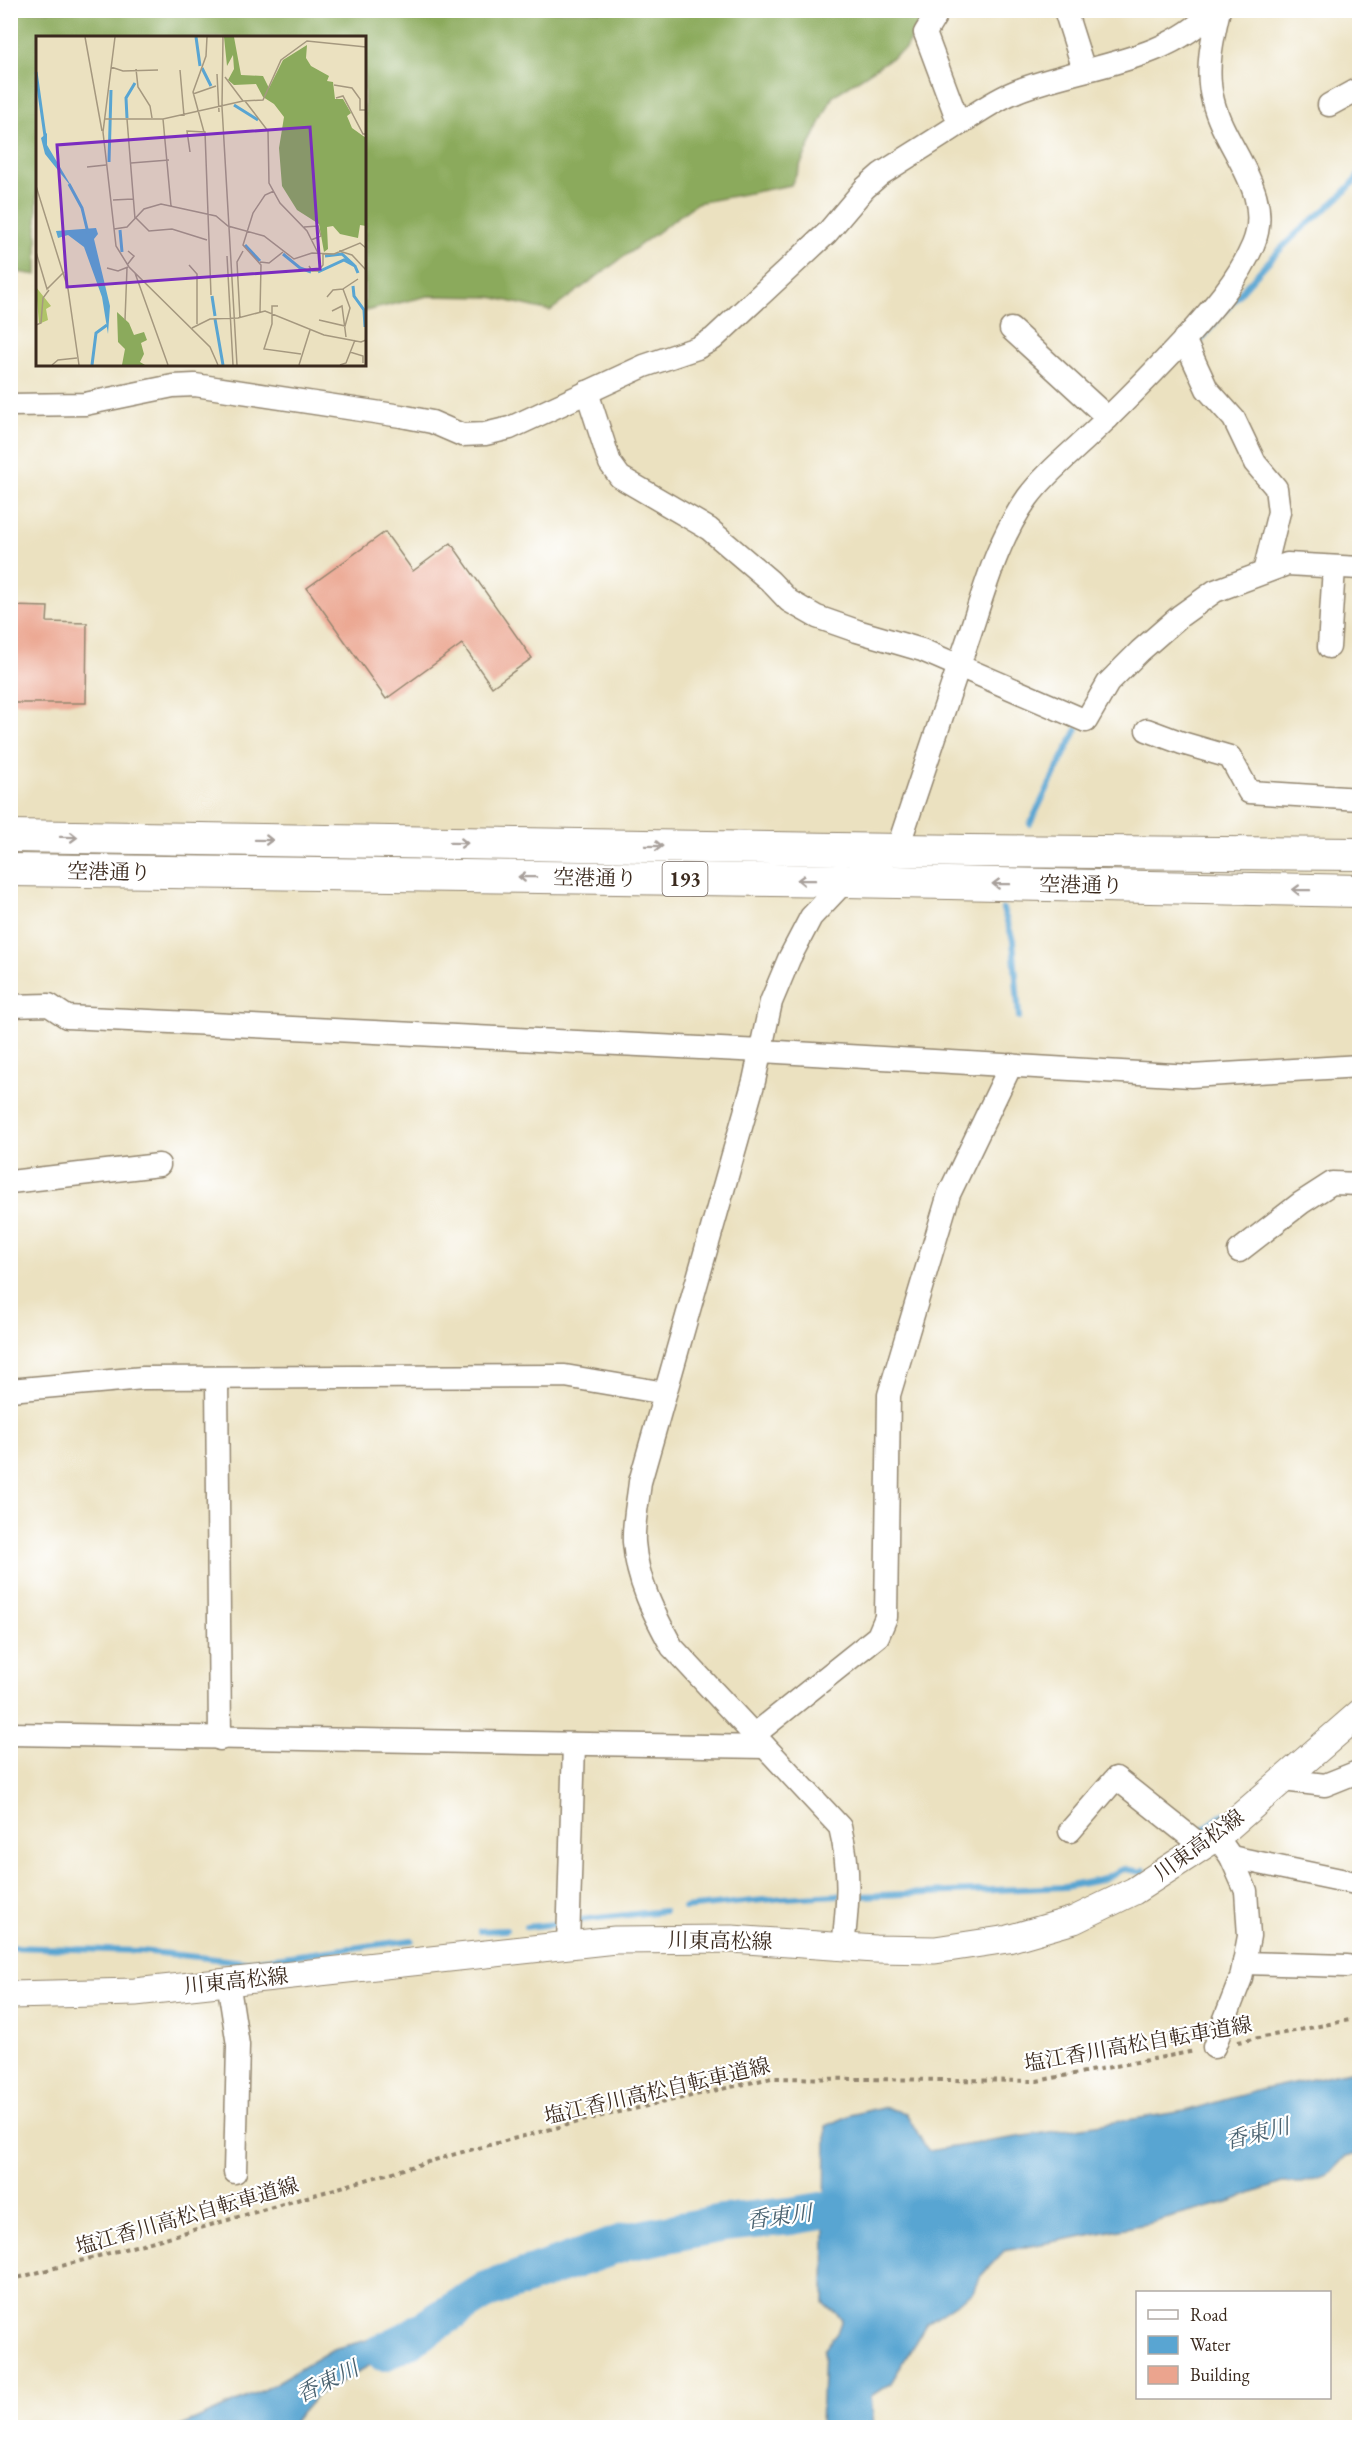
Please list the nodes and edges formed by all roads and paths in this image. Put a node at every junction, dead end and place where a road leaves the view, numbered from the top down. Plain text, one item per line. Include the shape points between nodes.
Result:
1 (939, 10) edge
2 (1065, 10) edge
3 (1214, 10) edge
4 (1219, 10) edge
5 (1084, 70) junction
6 (1359, 88) edge
7 (1329, 105) dead end
8 (959, 124) junction
9 (1011, 329) dead end
10 (1184, 339) junction
11 (587, 392) junction
12 (10, 405) edge
13 (1108, 418) junction
14 (1334, 567) junction
15 (1359, 568) edge
16 (1264, 573) junction
17 (1329, 647) dead end
18 (958, 668) junction
19 (1147, 730) dead end
20 (1359, 798) edge
21 (10, 836) edge
22 (897, 850) junction
23 (1359, 854) edge
24 (10, 870) edge
25 (845, 881) junction
26 (1359, 891) edge
27 (10, 1006) edge
28 (761, 1051) junction
29 (1011, 1065) junction
30 (1359, 1066) edge
31 (159, 1165) dead end
32 (10, 1182) edge
33 (1359, 1184) edge
34 (1239, 1251) dead end
35 (217, 1378) junction
36 (10, 1390) edge
37 (665, 1393) junction
38 (1359, 1713) edge
39 (10, 1734) edge
40 (220, 1739) junction
41 (760, 1741) junction
42 (574, 1744) junction
43 (1359, 1771) edge
44 (1283, 1780) junction
45 (1070, 1831) dead end
46 (1217, 1847) junction
47 (1359, 1884) edge
48 (568, 1945) junction
49 (843, 1947) junction
50 (1244, 1963) junction
51 (1347, 1965) dead end
52 (228, 1982) junction
53 (10, 1995) edge
54 (1359, 2018) edge
55 (1214, 2047) junction
56 (235, 2172) dead end
57 (10, 2280) edge

1 - 8 street via 925,33
2 - 5 street
3 - 5 street via 1200,26 1174,42
4 - 10 street via 1209,68 1212,100 1254,189 1258,225 1238,272
5 - 8 street via 1017,91
6 - 7 street
8 - 11 street via 881,174 827,234 713,339
9 - 13 street
10 - 13 street
10 - 16 street via 1207,389 1234,419 1255,463 1276,488 1279,512
11 - 12 street via 510,428 462,435 432,422 400,416 195,385 85,404
11 - 18 street via 610,463 620,477 709,529 789,602 817,617 922,650
13 - 18 street via 1030,494 1016,515 986,585
14 - 15 street
14 - 16 street via 1287,564
14 - 17 street
16 - 18 street via 1215,591 1180,616 1108,683 1086,721
18 - 22 street
19 - 20 street via 1230,757 1249,792
21 -> 22 highway, 空港通り / 193
22 - 23 highway, 空港通り / 193
22 - 25 street
25 -> 24 highway, 空港通り / 193
26 -> 25 highway, 空港通り / 193
25 - 28 street via 811,917 789,958 771,1002
27 - 28 street via 50,1005 67,1017
28 - 29 street
28 - 37 street
29 - 30 street via 1191,1076
29 - 41 street via 949,1194 889,1395 886,1617 878,1636
31 - 32 street
33 - 34 street via 1332,1183
35 - 36 street via 144,1378
35 - 37 street via 565,1376
35 - 40 street
37 - 41 street via 640,1482 634,1541 639,1576 672,1647
38 - 44 main road, 川東高松線
39 - 40 street
40 - 42 street
41 - 42 street
41 - 49 street via 840,1827 849,1889
42 - 48 street
43 - 44 street via 1324,1785
44 - 46 main road, 川東高松線
45 - 46 street via 1116,1778
46 - 47 street
46 - 49 main road, 川東高松線 via 1074,1920 1008,1939 934,1950
46 - 50 street via 1246,1891 1249,1936
48 - 49 main road, 川東高松線 via 615,1940 732,1939
48 - 52 main road, 川東高松線
50 - 51 street
50 - 55 street
52 - 53 main road, 川東高松線 via 135,1992
52 - 56 street via 238,2045
54 - 55 path, 塩江香川高松自転車道線
55 - 57 path, 塩江香川高松自転車道線 via 1037,2081 771,2078 466,2151

